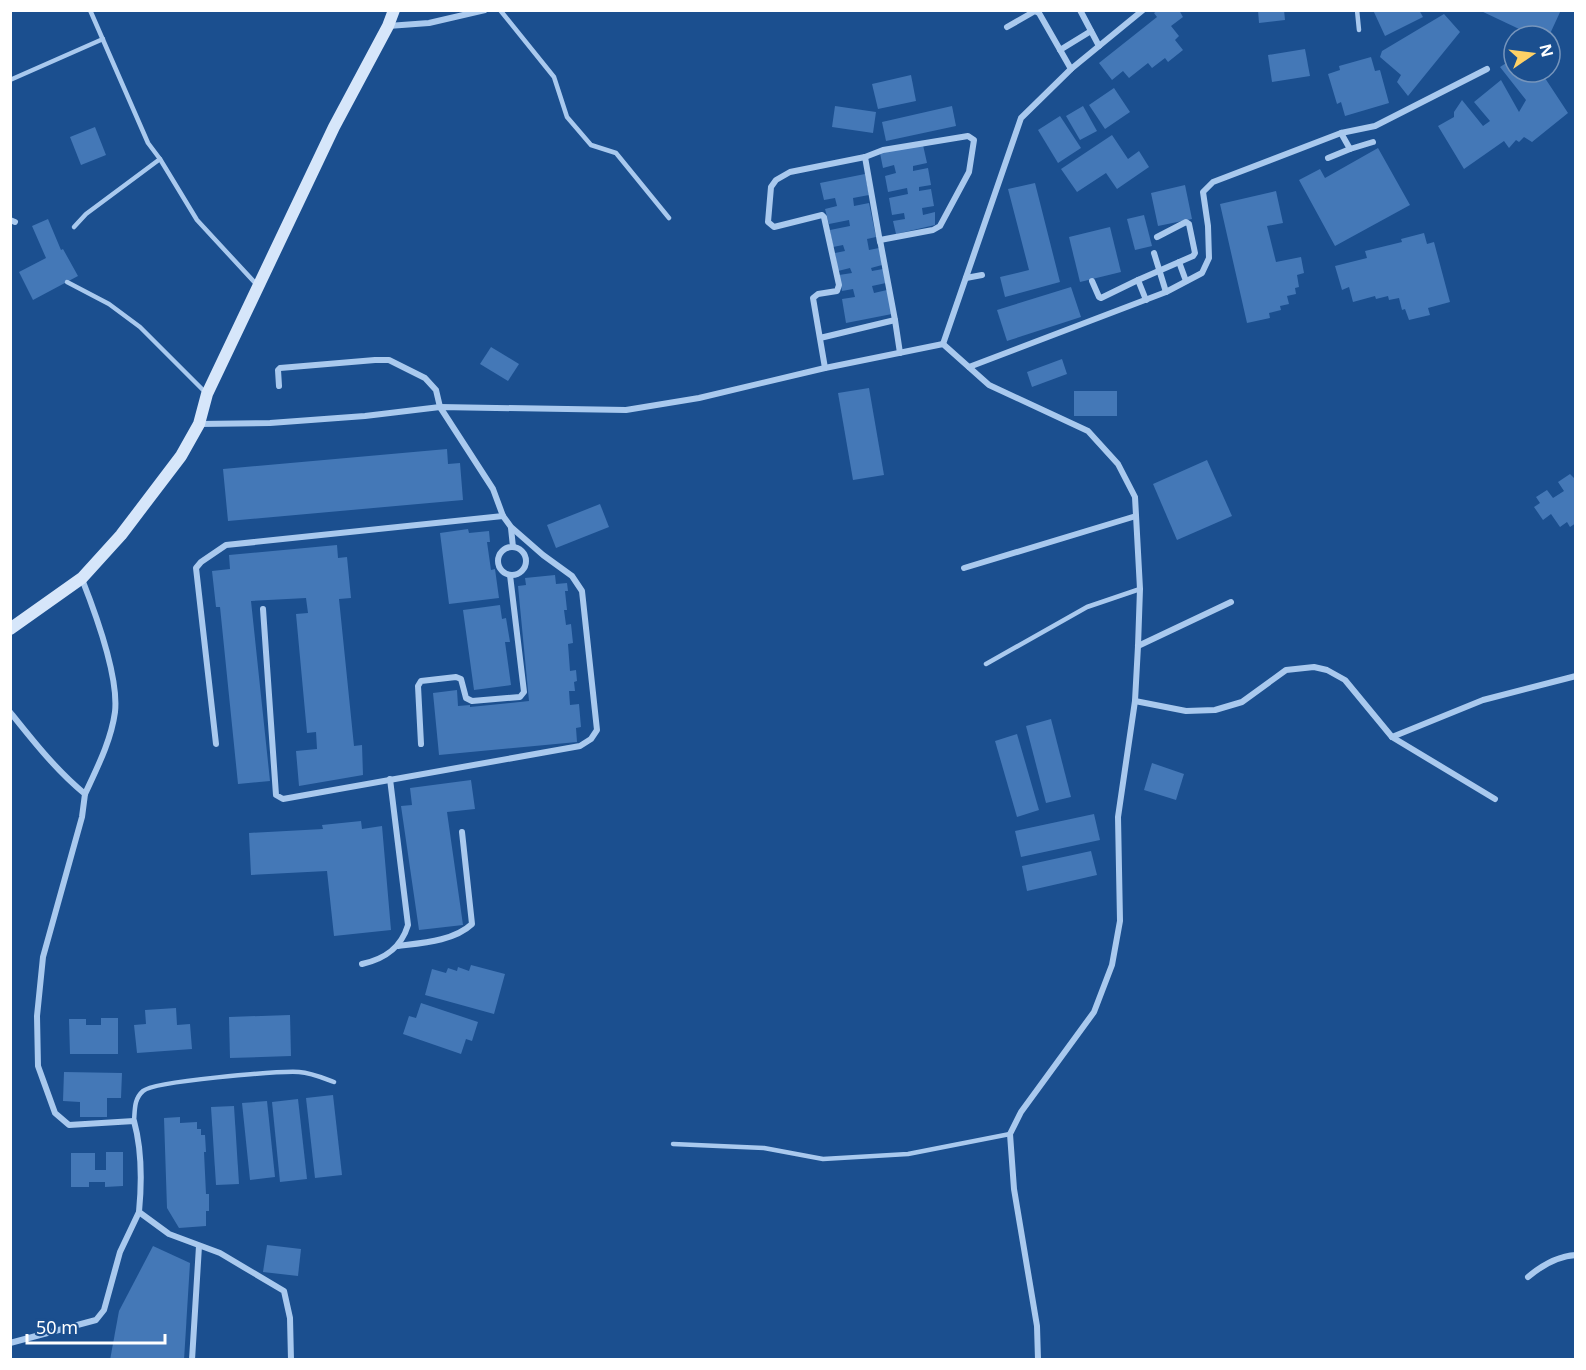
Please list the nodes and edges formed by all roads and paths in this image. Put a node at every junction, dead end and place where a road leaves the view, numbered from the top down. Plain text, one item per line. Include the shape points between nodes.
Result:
1 (90, 10) edge
2 (394, 10) edge
3 (485, 10) edge
4 (500, 10) edge
5 (1080, 10) edge
6 (1143, 10) edge
7 (1357, 10) edge
8 (388, 26) junction
9 (1007, 27) dead end
10 (1359, 30) dead end
11 (1091, 31) junction
12 (103, 39) junction
13 (1100, 46) junction
14 (1060, 50) junction
15 (1071, 69) junction
16 (1487, 69) dead end
17 (10, 80) edge
18 (1341, 133) junction
19 (1372, 142) dead end
20 (1350, 149) junction
21 (865, 157) junction
22 (1328, 158) dead end
23 (160, 159) junction
24 (669, 218) dead end
25 (74, 227) dead end
26 (1157, 237) dead end
27 (880, 242) junction
28 (1154, 253) dead end
29 (1179, 262) junction
30 (1159, 271) junction
31 (982, 275) dead end
32 (966, 278) junction
33 (1138, 280) junction
34 (1092, 281) dead end
35 (1186, 281) junction
36 (67, 282) dead end
37 (259, 288) junction
38 (1166, 292) junction
39 (1146, 300) junction
40 (895, 320) junction
41 (820, 338) junction
42 (943, 344) junction
43 (900, 353) junction
44 (969, 367) junction
45 (825, 368) junction
46 (279, 386) dead end
47 (207, 394) junction
48 (440, 407) junction
49 (199, 424) junction
50 (503, 516) junction
51 (1136, 516) junction
52 (511, 527) junction
53 (513, 547) junction
54 (964, 568) dead end
55 (510, 575) junction
56 (82, 578) junction
57 (1140, 589) junction
58 (1231, 602) dead end
59 (263, 609) dead end
60 (10, 629) edge
61 (1138, 646) junction
62 (986, 664) dead end
63 (1575, 676) edge
64 (1135, 701) junction
65 (10, 712) edge
66 (1392, 737) junction
67 (216, 744) dead end
68 (421, 744) dead end
69 (390, 779) junction
70 (85, 794) junction
71 (1495, 799) dead end
72 (462, 832) dead end
73 (398, 946) junction
74 (362, 964) dead end
75 (334, 1082) dead end
76 (134, 1121) junction
77 (1010, 1134) junction
78 (673, 1144) dead end
79 (139, 1212) junction
80 (199, 1246) junction
81 (1575, 1255) edge
82 (1528, 1277) dead end
83 (10, 1343) edge
84 (192, 1359) edge
85 (291, 1359) edge
86 (1038, 1359) edge

1 - 12 lane
2 - 8 street
3 - 8 street via 429,23
4 - 24 lane via 554,77 567,117 591,145 616,153
5 - 11 street
6 - 13 street
7 - 10 lane
8 - 37 street via 334,127
9 - 14 street via 1035,10
11 - 13 street
11 - 14 street
12 - 17 lane
12 - 23 lane via 148,143
13 - 15 street
14 - 15 street
15 - 32 street via 1021,118
16 - 18 street via 1375,126
18 - 20 street
18 - 35 street via 1213,182 1203,192 1209,258 1202,273
19 - 20 street
20 - 22 street
21 - 27 street
21 - 27 street via 883,150 968,136 974,140 969,172 940,226
21 - 41 street via 790,172 771,187 768,222 774,226 824,217 839,285 837,291 813,298
23 - 25 lane
23 - 37 lane via 197,220
26 - 29 street via 1189,224 1195,253
27 - 40 street
28 - 30 street
29 - 30 street
29 - 35 street
30 - 33 street
30 - 38 street
31 - 32 street
32 - 42 street
33 - 34 street via 1101,298
33 - 39 street
35 - 38 street
36 - 47 lane via 109,304 140,327
37 - 47 street
38 - 39 street
39 - 44 street
40 - 41 street
40 - 43 street
41 - 45 street
42 - 43 street
42 - 44 street
43 - 45 street
44 - 51 street via 989,385 1088,431 1119,464 1135,496
45 - 48 street via 699,398 626,410
46 - 48 street via 280,368 389,360 425,378 436,390
47 - 49 street
48 - 49 street via 270,423
48 - 50 street via 493,489
49 - 56 street via 161,484
50 - 52 street
50 - 67 street via 226,545 201,562 196,568
51 - 54 street
51 - 57 street
52 - 53 street
52 - 69 street via 572,576 582,591 597,729 580,746
53 - 55 street via 501,552 498,559 503,572
53 - 55 street via 520,549 526,561 524,569
55 - 68 street via 524,692 520,697 472,701 466,698 461,679 456,677 420,681
56 - 60 street
56 - 70 street via 104,643 115,711 102,758
57 - 61 street
57 - 62 lane via 1087,607
58 - 61 street
59 - 69 street via 276,795 283,800
61 - 64 street
63 - 66 street via 1483,700
64 - 66 street via 1186,711 1215,710 1242,702 1286,670 1314,667 1345,680
64 - 77 street via 1118,817 1120,921 1112,965 1094,1012 1021,1112
65 - 70 street via 45,756
66 - 71 street
69 - 73 street via 408,925
70 - 76 street via 44,957 37,1016 38,1066 55,1113 69,1125
72 - 73 street via 472,924 451,936
73 - 74 street via 378,961
75 - 76 lane via 299,1072 163,1085 145,1089 136,1099
76 - 79 street via 139,1138
77 - 78 lane via 908,1154 823,1159 764,1148
77 - 86 street via 1014,1189 1037,1326
79 - 80 street via 169,1234
79 - 83 street via 120,1252 104,1310 96,1320
80 - 84 street
80 - 85 street via 220,1253 284,1290 290,1318
81 - 82 street via 1540,1267

